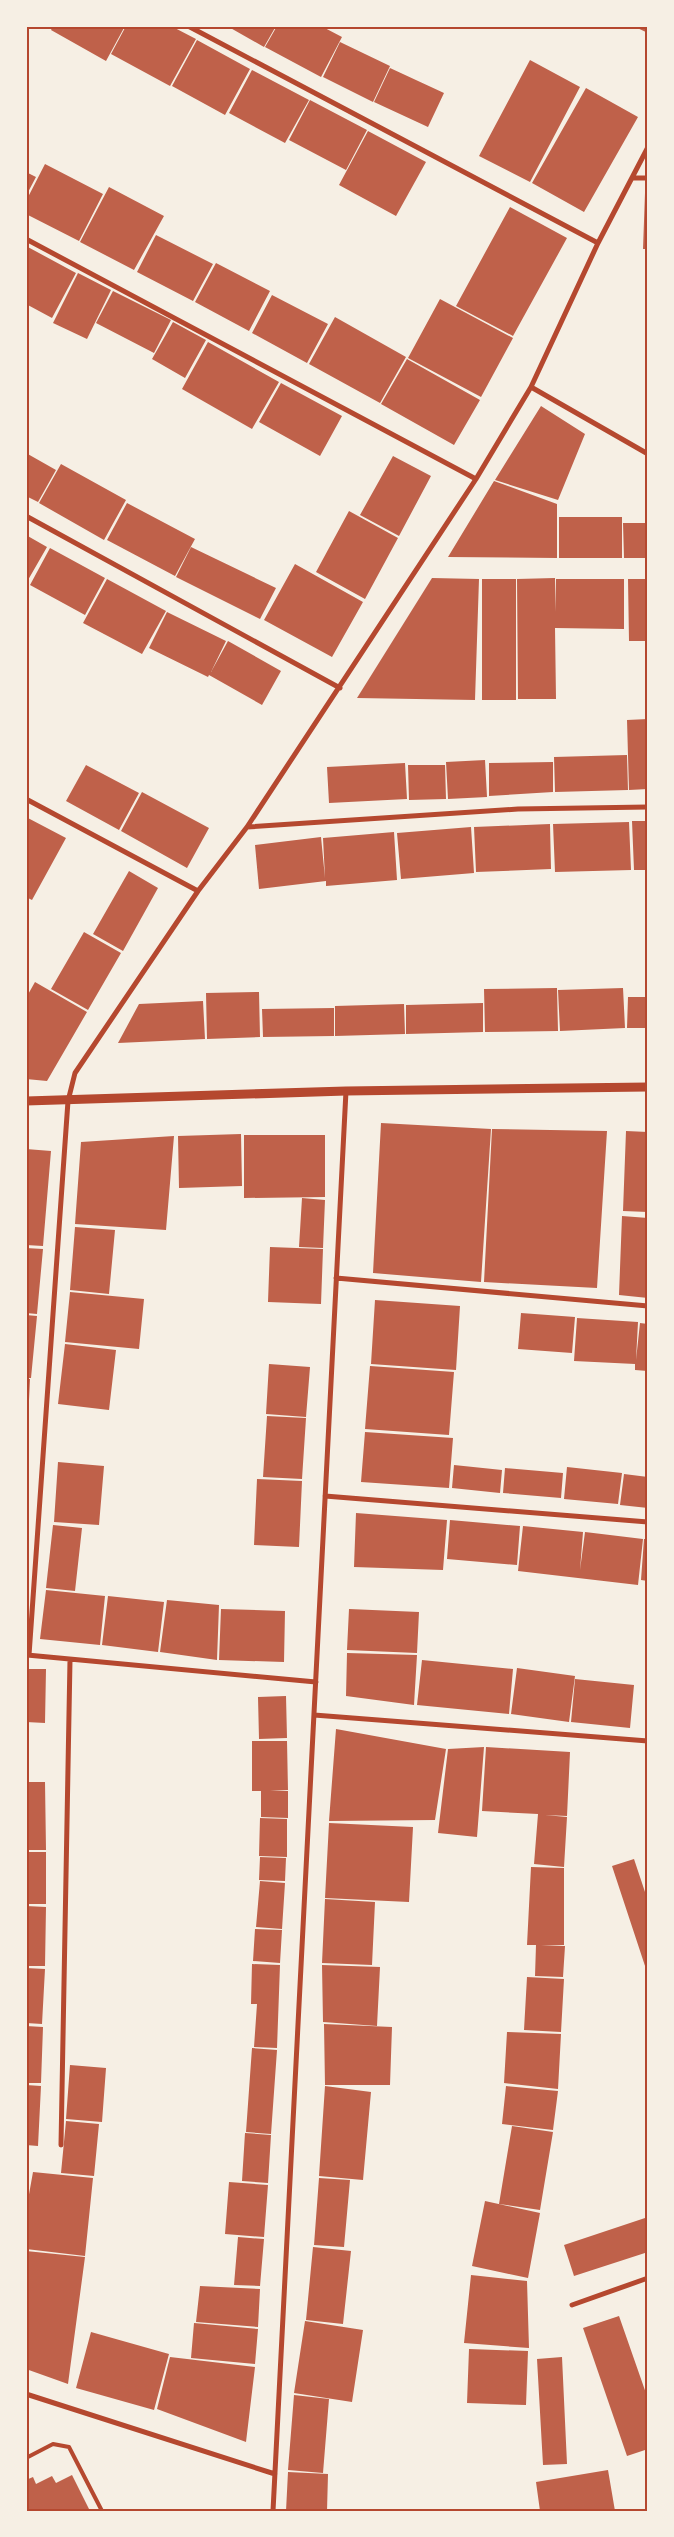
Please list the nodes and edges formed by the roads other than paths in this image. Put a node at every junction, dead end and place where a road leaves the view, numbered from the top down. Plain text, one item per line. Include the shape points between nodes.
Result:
1 (188, 26) edge
2 (648, 147) edge
3 (632, 178) junction
4 (648, 178) edge
5 (26, 239) edge
6 (598, 242) junction
7 (531, 386) junction
8 (648, 454) edge
9 (476, 479) junction
10 (26, 516) edge
11 (340, 688) junction
12 (26, 800) edge
13 (648, 806) edge
14 (248, 828) junction
15 (198, 891) junction
16 (648, 1087) edge
17 (346, 1092) junction
18 (68, 1101) junction
19 (26, 1102) edge
20 (336, 1278) junction
21 (648, 1306) edge
22 (325, 1496) junction
23 (648, 1522) edge
24 (28, 1655) edge
25 (70, 1660) junction
26 (316, 1682) junction
27 (314, 1715) junction
28 (648, 1741) edge
29 (648, 1809) edge
30 (648, 1816) edge
31 (61, 2145) dead end
32 (648, 2278) edge
33 (572, 2305) dead end
34 (26, 2394) edge
35 (26, 2458) edge
36 (275, 2474) junction
37 (102, 2511) edge
38 (273, 2511) edge

1 - 6 street
2 - 3 street
3 - 4 street
3 - 6 street
5 - 9 street
6 - 7 street
7 - 8 street
7 - 9 street
9 - 11 street
10 - 11 street
11 - 14 street
12 - 15 street
13 - 14 street via 518,809
14 - 15 street
15 - 18 street via 75,1073
16 - 17 street
17 - 18 street
17 - 20 street
18 - 19 street
18 - 24 street
20 - 21 street
20 - 22 street
22 - 23 street
22 - 26 street
24 - 25 street
25 - 26 street
25 - 31 street
26 - 27 street
27 - 28 street
27 - 36 street
29 - 30 street
32 - 33 street
34 - 36 street
35 - 37 lane via 53,2444 69,2447
36 - 38 street

